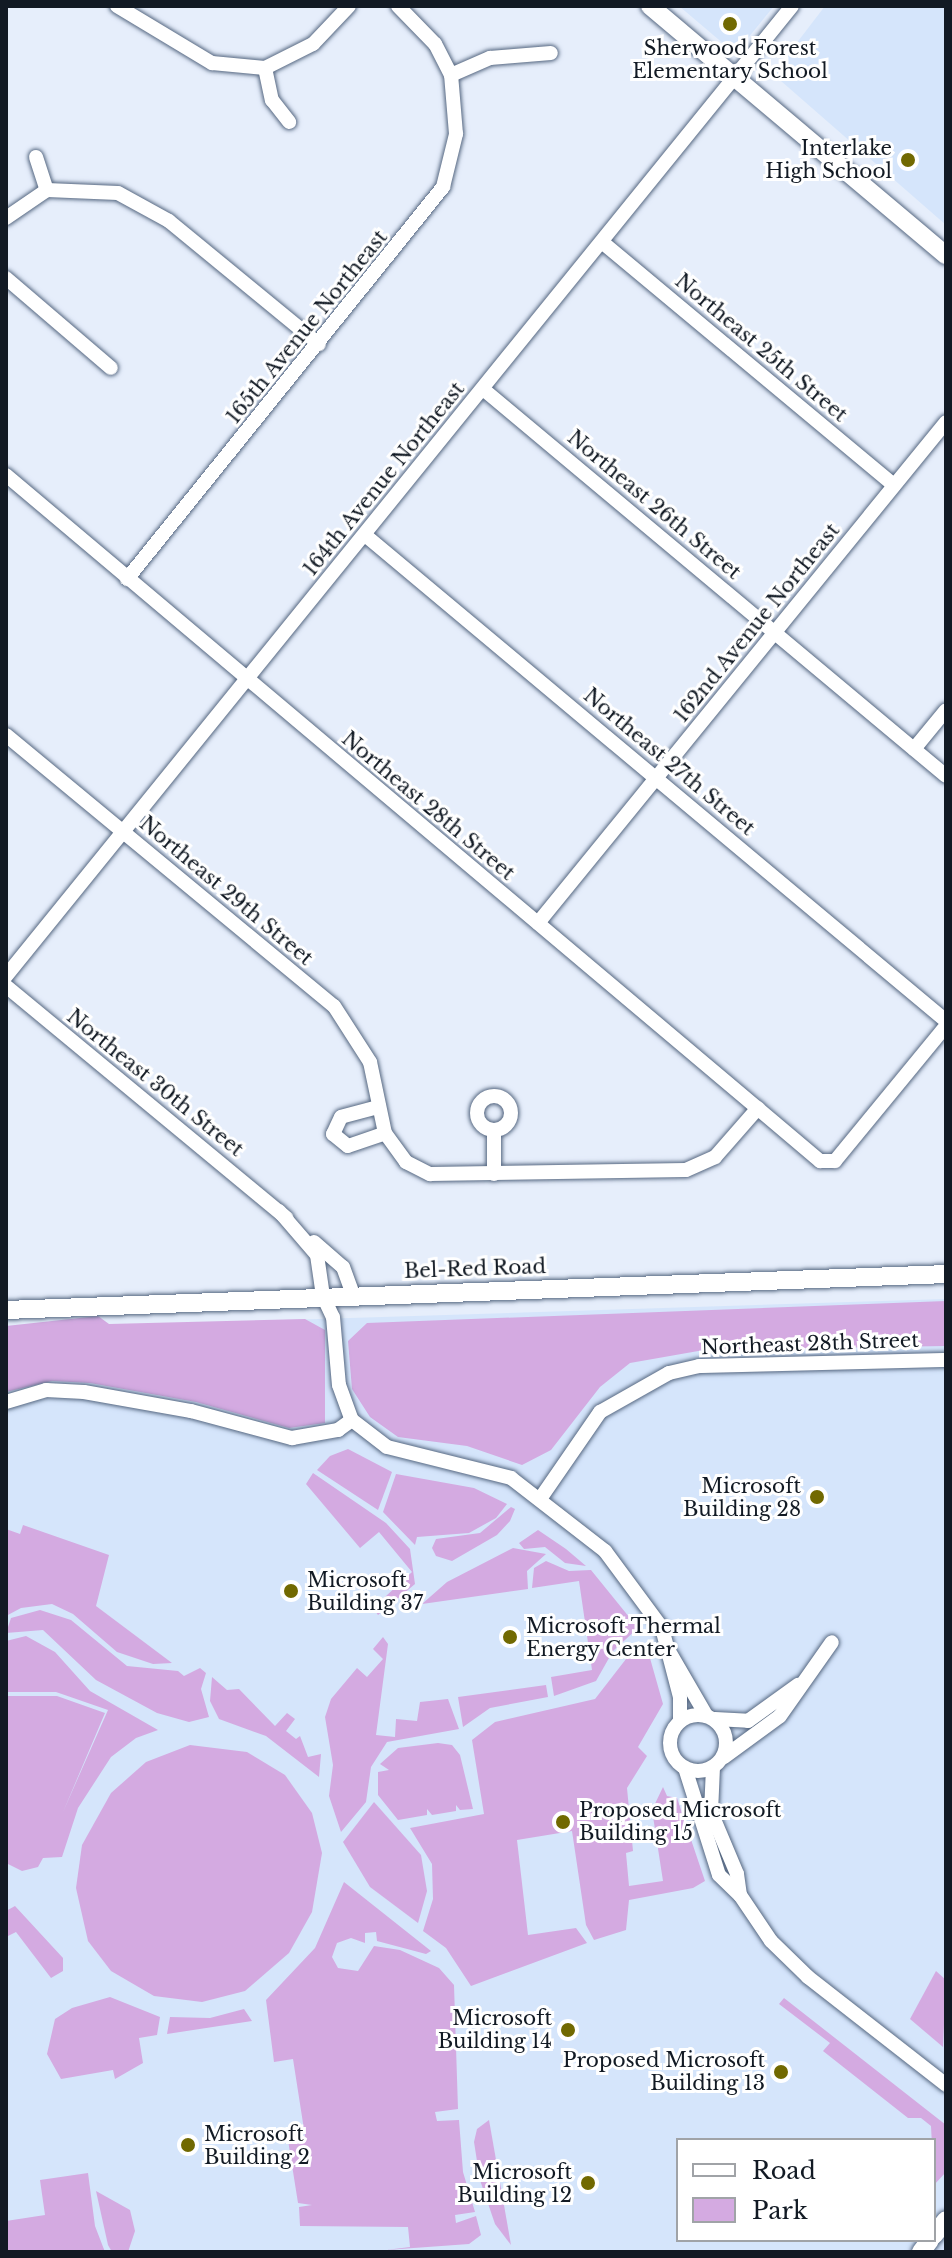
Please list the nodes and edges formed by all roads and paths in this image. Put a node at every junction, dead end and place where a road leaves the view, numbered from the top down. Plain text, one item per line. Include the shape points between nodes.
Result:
1 (117, 6) edge
2 (349, 6) edge
3 (398, 6) edge
4 (650, 6) edge
5 (792, 6) edge
6 (551, 53) dead end
7 (265, 68) junction
8 (451, 75) junction
9 (736, 77) junction
10 (289, 122) dead end
11 (36, 157) dead end
12 (47, 190) junction
13 (6, 218) edge
14 (602, 242) junction
15 (946, 255) edge
16 (6, 278) edge
17 (319, 344) junction
18 (111, 368) dead end
19 (483, 389) junction
20 (946, 422) edge
21 (6, 475) edge
22 (894, 485) junction
23 (365, 535) junction
24 (127, 579) junction
25 (776, 633) junction
26 (245, 679) junction
27 (946, 710) edge
28 (6, 735) edge
29 (914, 749) junction
30 (946, 776) edge
31 (656, 778) junction
32 (124, 832) junction
33 (538, 923) junction
34 (6, 976) edge
35 (6, 986) edge
36 (946, 1024) edge
37 (378, 1107) junction
38 (758, 1108) junction
39 (494, 1131) dead end
40 (385, 1133) junction
41 (494, 1174) junction
42 (279, 1211) junction
43 (946, 1274) edge
44 (353, 1294) junction
45 (323, 1296) junction
46 (6, 1310) edge
47 (946, 1360) edge
48 (6, 1402) edge
49 (352, 1420) junction
50 (540, 1499) junction
51 (832, 1642) dead end
52 (670, 1653) junction
53 (798, 1685) junction
54 (710, 1717) junction
55 (680, 1720) junction
56 (717, 1763) junction
57 (685, 1768) junction
58 (740, 1895) junction
59 (946, 2085) edge

1 - 7 street via 212,63
2 - 7 street via 313,44
3 - 8 street via 435,44
4 - 9 main road
5 - 9 street, 164th Avenue Northeast
6 - 8 street via 490,58
7 - 10 street via 272,100
8 - 17 street, 165th Avenue Northeast via 456,134 443,187
9 - 14 street, 164th Avenue Northeast
9 - 15 main road
11 - 12 street
12 - 13 street
12 - 17 street via 91,188 145,204
14 - 19 street, 164th Avenue Northeast
14 - 22 street, Northeast 25th Street
16 - 18 street
17 - 24 street, 165th Avenue Northeast
19 - 23 street, 164th Avenue Northeast
19 - 25 street, Northeast 26th Street
20 - 22 street, 162nd Avenue Northeast
21 - 24 street, Northeast 28th Street
22 - 25 street, 162nd Avenue Northeast
23 - 26 street, 164th Avenue Northeast
23 - 31 street, Northeast 27th Street
24 - 26 street, Northeast 28th Street
25 - 29 street, Northeast 26th Street
25 - 31 street, 162nd Avenue Northeast
26 - 32 street, 164th Avenue Northeast
26 - 33 street, Northeast 28th Street
27 - 29 street
28 - 32 street, Northeast 29th Street
29 - 30 street, Northeast 26th Street
31 - 33 street, 162nd Avenue Northeast
31 - 36 street, Northeast 27th Street
32 - 34 street, 164th Avenue Northeast
32 - 37 street, Northeast 29th Street via 334,1006 362,1043
33 - 38 street, Northeast 28th Street
35 - 42 street, Northeast 30th Street
36 - 38 street, Northeast 28th Street via 835,1161 827,1163
37 - 40 street, Northeast 29th Street
37 - 40 street via 341,1117 333,1134 348,1146
38 - 41 street via 715,1157 686,1170
39 - 41 street
40 - 41 street, Northeast 29th Street via 406,1162 430,1174
42 - 44 street, Northeast 30th Street via 343,1267
42 - 45 street, Northeast 30th Street via 317,1255
43 - 44 main road, Bel-Red Road
44 - 45 main road, Bel-Red Road
45 - 46 main road, Bel-Red Road
45 - 49 street, Northeast 30th Street via 333,1317 339,1385
47 - 50 street, Northeast 28th Street via 699,1366 669,1373 600,1412
48 - 49 street via 46,1390 84,1392 191,1411 292,1438 338,1430
49 - 50 street via 387,1447 496,1470
50 - 52 street via 627,1573 662,1628
51 - 53 street
52 - 54 street
52 - 55 street
53 - 54 street via 748,1721
53 - 56 street via 780,1716
54 - 55 street
54 - 56 street via 726,1743
55 - 57 street via 669,1745
56 - 57 street
56 - 58 street via 711,1812 737,1874
57 - 58 street via 719,1875
58 - 59 street via 788,1959

